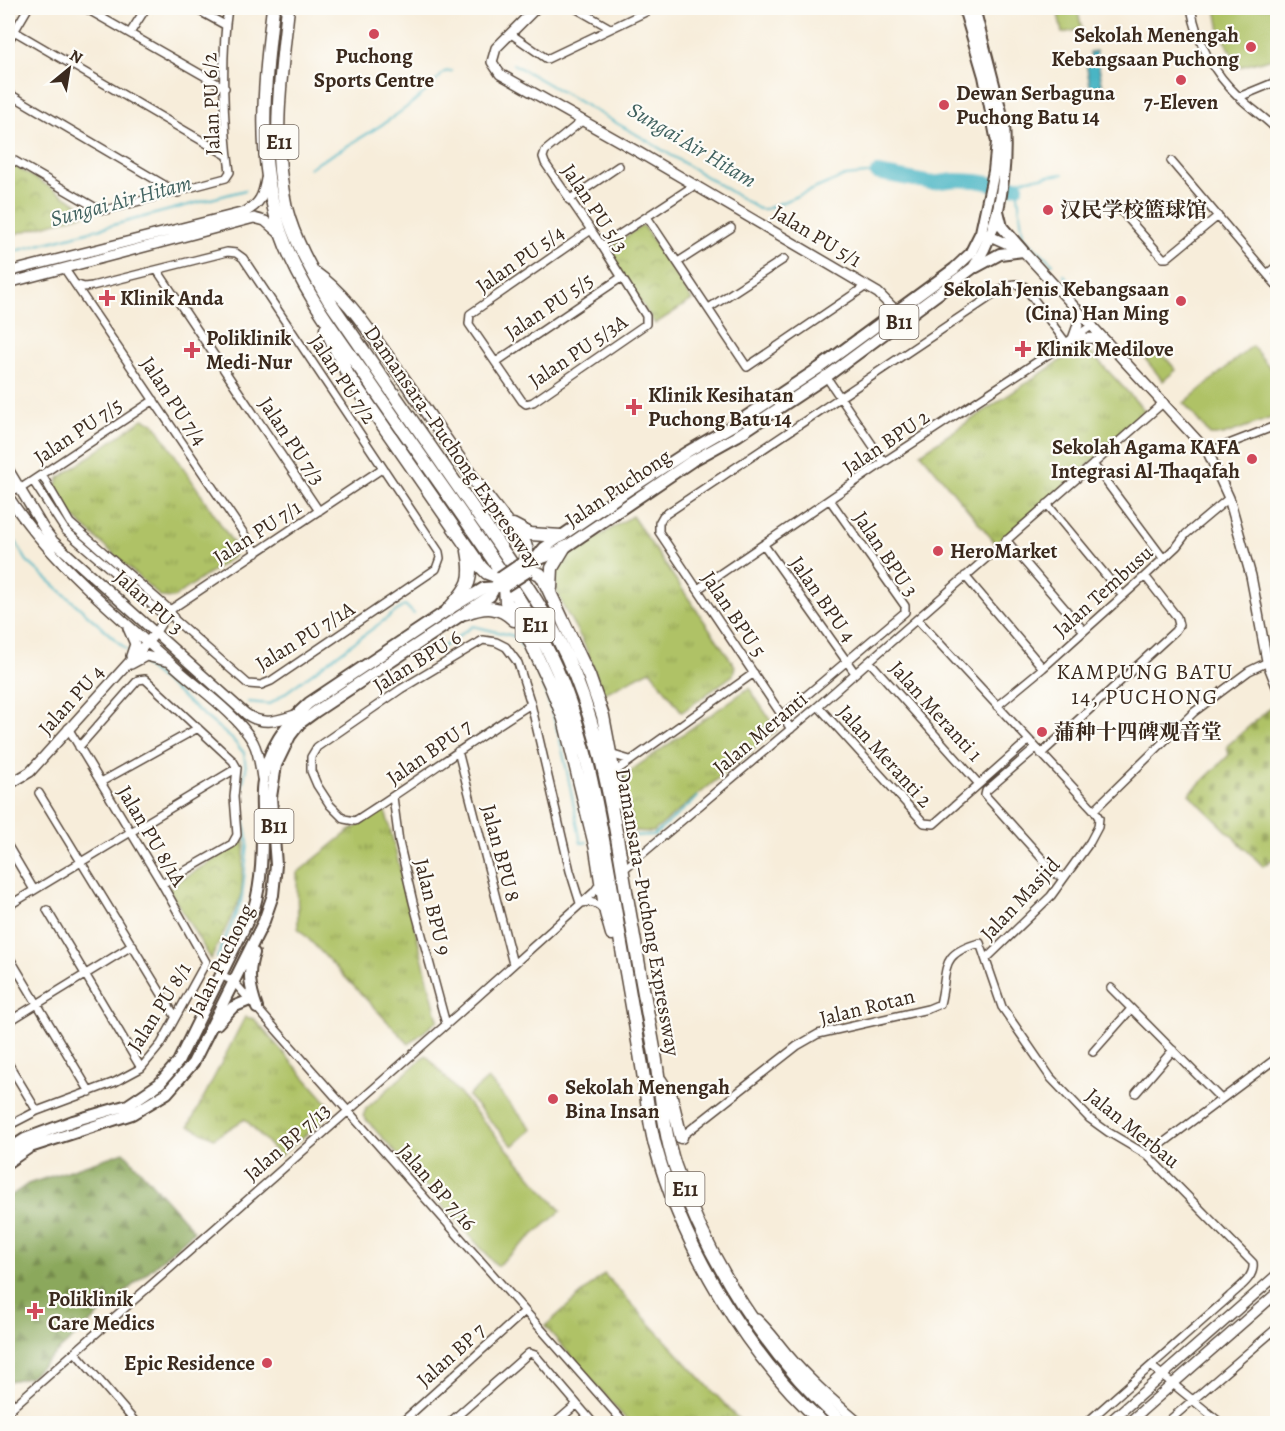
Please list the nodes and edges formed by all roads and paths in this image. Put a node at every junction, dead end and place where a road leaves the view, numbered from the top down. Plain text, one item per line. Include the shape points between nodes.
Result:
1 (28, 8) edge
2 (85, 8) edge
3 (146, 8) edge
4 (194, 8) edge
5 (228, 8) edge
6 (273, 8) edge
7 (288, 8) edge
8 (536, 8) edge
9 (575, 8) edge
10 (654, 8) edge
11 (964, 8) edge
12 (974, 8) edge
13 (1191, 8) edge
14 (225, 25) junction
15 (610, 28) junction
16 (14, 31) junction
17 (130, 33) junction
18 (511, 34) junction
19 (8, 42) edge
20 (1278, 81) edge
21 (225, 88) junction
22 (8, 93) edge
23 (1239, 97) junction
24 (583, 120) junction
25 (1278, 131) edge
26 (228, 156) junction
27 (8, 157) edge
28 (1171, 161) dead end
29 (619, 166) dead end
30 (999, 172) junction
31 (267, 174) junction
32 (695, 185) junction
33 (178, 192) junction
34 (569, 200) junction
35 (995, 201) junction
36 (1118, 206) dead end
37 (1218, 216) junction
38 (647, 217) junction
39 (731, 228) dead end
40 (591, 230) junction
41 (986, 234) junction
42 (282, 236) junction
43 (602, 246) junction
44 (1023, 251) junction
45 (784, 259) dead end
46 (678, 262) junction
47 (1278, 265) edge
48 (64, 268) junction
49 (973, 268) junction
50 (156, 270) junction
51 (312, 271) junction
52 (8, 272) edge
53 (1267, 274) junction
54 (622, 277) junction
55 (8, 283) edge
56 (75, 284) junction
57 (92, 286) junction
58 (866, 286) junction
59 (1278, 287) edge
60 (85, 299) junction
61 (316, 306) junction
62 (709, 308) junction
63 (1077, 308) junction
64 (896, 311) junction
65 (646, 324) joint
66 (1093, 325) junction
67 (1070, 341) junction
68 (1108, 343) junction
69 (496, 362) junction
70 (823, 372) junction
71 (839, 396) junction
72 (154, 400) junction
73 (1164, 402) junction
74 (526, 404) joint
75 (1278, 426) edge
76 (1208, 452) junction
77 (884, 462) junction
78 (1093, 464) junction
79 (383, 468) junction
80 (8, 469) edge
81 (42, 475) junction
82 (33, 481) junction
83 (8, 487) edge
84 (20, 489) junction
85 (8, 496) edge
86 (1228, 498) junction
87 (830, 500) junction
88 (1047, 504) junction
89 (494, 508) junction
90 (319, 511) junction
91 (36, 534) junction
92 (1006, 540) junction
93 (562, 542) junction
94 (466, 544) junction
95 (764, 544) junction
96 (256, 553) junction
97 (1163, 558) junction
98 (530, 564) junction
99 (965, 576) junction
100 (1145, 576) junction
101 (500, 584) junction
102 (698, 589) junction
103 (552, 595) junction
104 (1123, 596) junction
105 (170, 610) junction
106 (448, 610) junction
107 (466, 613) junction
108 (164, 618) junction
109 (123, 619) junction
110 (917, 619) junction
111 (175, 620) junction
112 (1084, 631) junction
113 (156, 632) junction
114 (526, 635) junction
115 (148, 642) junction
116 (1278, 657) edge
117 (869, 661) junction
118 (1267, 661) junction
119 (847, 662) junction
120 (171, 663) junction
121 (126, 666) junction
122 (1043, 668) junction
123 (365, 673) junction
124 (754, 673) junction
125 (855, 673) junction
126 (1278, 689) edge
127 (531, 704) junction
128 (818, 706) junction
129 (997, 706) junction
130 (295, 715) junction
131 (782, 716) junction
132 (68, 728) junction
133 (198, 728) junction
134 (790, 729) junction
135 (1029, 740) junction
136 (79, 747) junction
137 (458, 751) junction
138 (610, 751) junction
139 (1039, 751) junction
140 (630, 760) junction
141 (237, 768) junction
142 (613, 773) junction
143 (262, 780) junction
144 (101, 782) junction
145 (978, 783) junction
146 (8, 785) edge
147 (39, 793) dead end
148 (393, 797) junction
149 (1094, 810) junction
150 (344, 819) joint
151 (616, 822) junction
152 (130, 830) junction
153 (8, 846) edge
154 (82, 862) junction
155 (623, 870) junction
156 (1064, 878) junction
157 (602, 882) junction
158 (162, 884) junction
159 (34, 890) junction
160 (580, 903) junction
161 (8, 906) edge
162 (47, 910) dead end
163 (606, 913) junction
164 (264, 921) junction
165 (980, 943) joint
166 (133, 945) junction
167 (8, 955) edge
168 (986, 959) junction
169 (206, 962) joint
170 (513, 964) junction
171 (86, 974) junction
172 (221, 975) junction
173 (233, 981) junction
174 (1111, 988) dead end
175 (629, 999) junction
176 (37, 1004) junction
177 (253, 1004) junction
178 (1131, 1009) junction
179 (175, 1016) junction
180 (8, 1022) edge
181 (446, 1024) junction
182 (201, 1047) junction
183 (1173, 1050) junction
184 (1092, 1052) dead end
185 (1278, 1057) edge
186 (8, 1063) edge
187 (141, 1068) junction
188 (659, 1079) junction
189 (90, 1092) junction
190 (1136, 1093) dead end
191 (1221, 1099) junction
192 (37, 1111) junction
193 (348, 1111) junction
194 (8, 1126) edge
195 (681, 1137) joint
196 (8, 1150) edge
197 (1147, 1155) junction
198 (8, 1162) edge
199 (1278, 1274) edge
200 (1278, 1292) edge
201 (1229, 1297) junction
202 (1239, 1308) junction
203 (525, 1311) junction
204 (748, 1311) junction
205 (1278, 1327) edge
206 (75, 1352) junction
207 (1151, 1366) junction
208 (1163, 1374) junction
209 (1173, 1383) junction
210 (1129, 1385) junction
211 (1139, 1396) junction
212 (8, 1398) edge
213 (1192, 1400) junction
214 (1108, 1403) junction
215 (577, 1404) junction
216 (14, 1405) junction
217 (8, 1411) edge
218 (1117, 1414) junction
219 (1278, 1418) edge
220 (137, 1424) edge
221 (400, 1424) edge
222 (448, 1424) edge
223 (554, 1424) edge
224 (594, 1424) edge
225 (625, 1424) edge
226 (824, 1424) edge
227 (844, 1424) edge
228 (860, 1424) edge
229 (1084, 1424) edge
230 (1107, 1424) edge
231 (1127, 1424) edge
232 (1165, 1424) edge
233 (1222, 1424) edge
234 (1270, 1424) edge

1 - 16 street
2 - 17 street
3 - 17 street
4 - 14 street
5 - 14 street, Jalan PU 6/2
6 - 31 highway, Damansara–Puchong Expressway / E11 via 264,111
7 - 51 highway, Damansara–Puchong Expressway / E11 via 278,120 279,165 286,209
8 - 18 street
9 - 15 street
10 - 15 street
11 - 30 main road, Jalan Puchong / B11 via 984,76
12 - 30 main road, Jalan Puchong / B11 via 1004,123
13 - 23 street via 1196,32 1218,74
14 - 21 street, Jalan PU 6/2
15 - 18 street via 547,59
16 - 19 street
16 - 26 street
17 - 21 street
18 - 24 street, Jalan PU 5/1 via 493,54 492,62 500,74
20 - 23 street
21 - 26 street, Jalan PU 6/2
22 - 33 street
23 - 25 street
24 - 32 street, Jalan PU 5/1
24 - 34 street, Jalan PU 5/3 via 545,151 543,157
26 - 33 street, Jalan PU 6/2 via 230,172 226,178
27 - 33 street, Jalan PU 6/2 via 98,209 111,210
28 - 37 street
29 - 34 street
30 - 35 main road, Jalan Puchong / B11
31 - 42 highway, Damansara–Puchong Expressway / E11
31 - 52 street via 263,197 245,212
32 - 38 street
32 - 58 street, Jalan PU 5/1
34 - 40 street, Jalan PU 5/3
35 - 41 main road, Jalan Puchong / B11
35 - 44 main road via 1002,227
36 - 37 street via 1163,258
37 - 53 street
38 - 43 street
38 - 46 street, Jalan PU 5/1
39 - 46 street
40 - 43 street, Jalan PU 5/3
40 - 69 street, Jalan PU 5/4 via 470,314 470,324
41 - 44 street
41 - 49 main road, Jalan Puchong / B11 via 984,252
41 - 64 main road, Jalan Puchong / B11 via 954,269
42 - 48 street via 265,221 254,219
42 - 61 highway, Damansara–Puchong Expressway / E11
43 - 54 street, Jalan PU 5/3
44 - 49 main road via 1000,254
44 - 63 street
45 - 62 street
46 - 62 street, Jalan PU 5/1
47 - 53 street
48 - 55 street
48 - 56 street, Jalan PU 7/4
49 - 70 main road, Jalan Puchong / B11
50 - 57 street, Jalan PU 7/2
50 - 79 street, Jalan PU 7/2 via 227,252 243,258
50 - 90 street, Jalan PU 7/3
51 - 89 highway via 333,286 368,330
51 - 151 highway, Damansara–Puchong Expressway / E11 via 551,625 575,676
53 - 59 street
54 - 65 street, Jalan PU 5/3 via 646,316
54 - 69 street, Jalan PU 5/5
56 - 57 street, Jalan PU 7/2
56 - 60 street, Jalan PU 7/4
57 - 60 street
58 - 62 street, Jalan PU 5/1 via 747,366
58 - 64 street, Jalan PU 5/1
60 - 72 street, Jalan PU 7/4
61 - 94 highway via 348,375
61 - 175 highway, Damansara–Puchong Expressway / E11 via 496,563 535,624 558,672 579,733 599,812
63 - 66 street
63 - 67 street via 1078,325
64 - 70 main road, Jalan Puchong / B11
65 - 74 street, Jalan PU 5/3A
66 - 67 street, Jalan BPU 2
66 - 68 street
67 - 68 street via 1094,338
67 - 71 street via 1024,286 1008,285
67 - 77 street, Jalan BPU 2
68 - 73 street
69 - 74 street, Jalan PU 5/4
70 - 71 street
70 - 93 main road, Jalan Puchong / B11 via 687,452
71 - 77 street
71 - 102 street, Jalan BPU 5 via 663,516 659,532
72 - 81 street, Jalan PU 7/5
72 - 96 street, Jalan PU 7/4
73 - 76 street
73 - 78 street, Jalan Meranti
75 - 76 street
76 - 86 street
77 - 87 street, Jalan BPU 2
78 - 88 street, Jalan Meranti
78 - 97 street
79 - 90 street, Jalan PU 7/1
79 - 111 street, Jalan PU 7/1A via 439,552 436,569 261,685 248,684
80 - 84 street, Jalan PU 3
81 - 82 street, Jalan PU 7/5
81 - 105 street, Jalan PU 7/1A via 70,524
82 - 84 street, Jalan PU 7/5
82 - 108 street via 65,530
83 - 84 street
84 - 91 street via 17,502
84 - 113 street, Jalan PU 3 via 53,541
85 - 91 street, Jalan PU 3
86 - 97 street, Jalan Tembusu
86 - 118 street via 1251,576
87 - 95 street, Jalan BPU 2
87 - 119 street, Jalan BPU 3 via 905,606 902,616
88 - 92 street, Jalan Meranti
88 - 104 street
89 - 93 highway via 517,528
89 - 98 highway via 525,544
90 - 96 street, Jalan PU 7/1
91 - 109 street, Jalan PU 3
92 - 99 street, Jalan Meranti
92 - 112 street
93 - 98 main road, Jalan Puchong / B11 via 548,557
93 - 103 highway via 551,571
94 - 101 highway
94 - 106 highway via 472,571 469,582
95 - 102 street, Jalan BPU 2
95 - 119 street, Jalan BPU 4
96 - 105 street, Jalan PU 7/1
97 - 100 street, Jalan Tembusu
98 - 101 main road, Jalan Puchong / B11, bridge
98 - 103 highway
99 - 110 street, Jalan Meranti
99 - 122 street
100 - 104 street, Jalan Tembusu
100 - 139 street via 1179,625
101 - 106 main road, Jalan Puchong / B11 via 484,588
101 - 107 main road, Jalan Puchong / B11
101 - 114 highway
102 - 124 street, Jalan BPU 5
103 - 138 highway via 589,676
104 - 112 street, Jalan Tembusu
105 - 108 street, Jalan PU 7/1
105 - 111 street, Jalan PU 7/1A
106 - 123 main road, Jalan Puchong / B11
107 - 114 highway via 480,608 502,610
107 - 123 main road, Jalan Puchong / B11
108 - 111 street
108 - 113 street, Jalan PU 7/1
109 - 115 street, Jalan PU 3
109 - 121 street via 135,644
110 - 117 street, Jalan Meranti
110 - 129 street
112 - 122 street, Jalan Tembusu
113 - 115 street, Jalan PU 4
113 - 130 street, Jalan PU 3 via 256,721 274,722
114 - 157 highway via 564,719
115 - 120 street, Jalan PU 3
115 - 121 street, Jalan PU 4
116 - 118 street
117 - 125 street, Jalan Meranti
117 - 145 street, Jalan Meranti 1
118 - 126 street
118 - 149 street via 1194,712
119 - 125 street, Jalan BPU 4
119 - 131 street, Jalan BPU 3
120 - 121 street via 146,656
120 - 143 street, Jalan PU 3 via 247,734 258,755
121 - 132 street, Jalan PU 4
122 - 129 street, Jalan Tembusu
123 - 130 main road, Jalan Puchong / B11 via 309,703
123 - 164 main road, Jalan Puchong / B11 via 300,723 282,748 272,781 276,866 273,895
124 - 131 street, Jalan BPU 5
124 - 140 street
125 - 128 street, Jalan Meranti
127 - 137 street, Jalan BPU 7
127 - 150 street, Jalan BPU 6 via 518,663 506,647 483,640 402,689 317,747 311,757 317,785
127 - 160 street, Jalan BPU 6
128 - 134 street, Jalan Meranti
128 - 145 street, Jalan Meranti 2 via 924,823 934,824
129 - 135 street
130 - 143 main road, Jalan Puchong / B11 via 275,743
131 - 134 street, Jalan BPU 5
132 - 136 street, Jalan PU 8/1A
132 - 146 street, Jalan PU 4 via 30,772
133 - 136 street via 141,679
133 - 141 street
133 - 144 street
134 - 155 street, Jalan Meranti
135 - 139 street
135 - 145 street
136 - 144 street, Jalan PU 8/1A
137 - 148 street, Jalan BPU 7
137 - 170 street, Jalan BPU 8
138 - 140 street
138 - 142 highway
139 - 149 street
139 - 156 street via 985,795 1056,874
140 - 142 street
141 - 152 street
141 - 158 street via 236,839
142 - 151 highway
143 - 172 main road, Jalan Puchong / B11 via 259,893
144 - 152 street, Jalan PU 8/1A
147 - 154 street
148 - 150 street, Jalan BPU 7 via 355,821
148 - 181 street, Jalan BPU 9 via 413,902
149 - 156 street, Jalan Masjid via 1099,818 1098,827
151 - 155 highway, Damansara–Puchong Expressway / E11
152 - 154 street
152 - 158 street, Jalan PU 8/1A
153 - 159 street
154 - 159 street
154 - 166 street
155 - 188 highway, Damansara–Puchong Expressway / E11
156 - 168 street, Jalan Masjid
157 - 160 street, Jalan BP 7/13
157 - 163 highway
158 - 169 street, Jalan PU 8/1A
159 - 161 street
160 - 163 street via 596,903
160 - 170 street, Jalan BP 7/13
162 - 171 street
163 - 175 highway
164 - 173 main road, Jalan Puchong / B11
164 - 177 main road via 251,963 249,986
165 - 168 street, Jalan Merbau
165 - 195 street, Jalan Rotan via 962,947 952,956 940,1004 818,1034 797,1046
166 - 171 street
166 - 179 street
167 - 176 street
168 - 197 street, Jalan Merbau via 1002,1007 1051,1078 1090,1119
169 - 179 street, Jalan PU 8/1
170 - 181 street, Jalan BP 7/13
171 - 176 street
171 - 187 street
172 - 173 street, Jalan BP 7/16
172 - 196 main road, Jalan Puchong / B11 via 178,1062 159,1084 128,1105 35,1135
173 - 177 street, Jalan BP 7/16
173 - 182 main road, Jalan Puchong / B11
174 - 178 street
175 - 226 highway, Damansara–Puchong Expressway / E11 via 654,1144 678,1211 709,1276 746,1336 791,1393
176 - 180 street
176 - 189 street
177 - 182 main road via 233,1006
177 - 193 street, Jalan BP 7/16
178 - 183 street
178 - 184 street
179 - 187 street, Jalan PU 8/1 via 161,1044
181 - 193 street, Jalan BP 7/13
182 - 198 main road, Jalan Puchong / B11 via 193,1063 167,1093 132,1114 30,1147
183 - 190 street
183 - 191 street
185 - 191 street
186 - 192 street
187 - 189 street, Jalan PU 8/1
188 - 195 highway via 671,1097
188 - 204 highway, Damansara–Puchong Expressway / E11 via 675,1165 712,1253
189 - 192 street, Jalan PU 8/1
191 - 197 street
192 - 194 street, Jalan PU 8/1
193 - 203 street, Jalan BP 7/16
193 - 206 street, Jalan BP 7/13
197 - 201 street, Jalan Merbau via 1253,1263 1248,1279
199 - 202 street
200 - 209 street
201 - 202 street
201 - 207 street
202 - 208 street
203 - 221 street, Jalan BP 7
203 - 225 street, Jalan BP 7/16
204 - 227 highway, Damansara–Puchong Expressway / E11 via 773,1348
204 - 228 street
205 - 213 street
206 - 216 street, Jalan BP 7/13
206 - 220 street
207 - 208 street
207 - 210 street
208 - 209 street
208 - 211 street
209 - 213 street
209 - 231 street
210 - 211 street
210 - 214 street
211 - 218 street
212 - 216 street
213 - 232 street
213 - 233 street
214 - 218 street
214 - 229 street
215 - 222 street via 530,1353
215 - 223 street
215 - 224 street
216 - 217 street, Jalan BP 7/13
218 - 230 street
219 - 234 street

